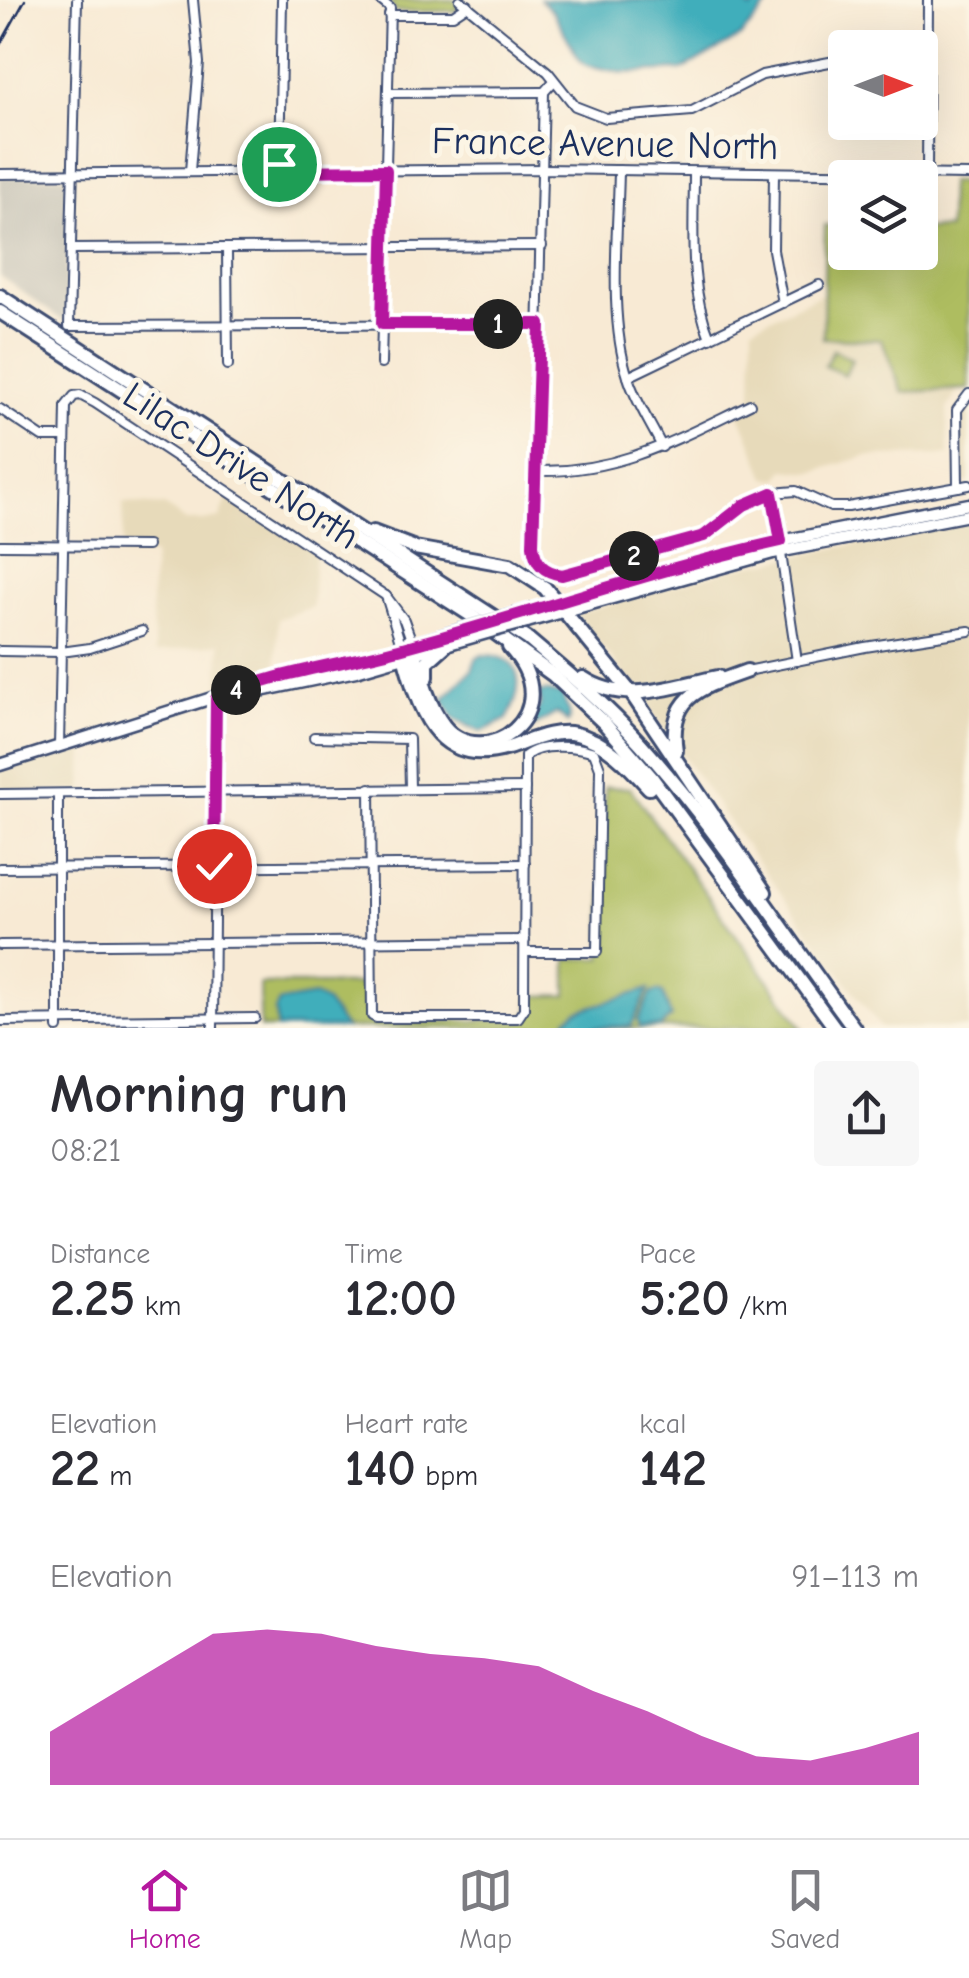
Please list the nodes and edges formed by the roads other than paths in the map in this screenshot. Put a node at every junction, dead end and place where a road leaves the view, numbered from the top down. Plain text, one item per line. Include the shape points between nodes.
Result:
1 (77, 0) edge
2 (193, 0) edge
3 (282, 0) edge
4 (380, 0) edge
5 (928, 0) edge
6 (464, 2) edge
7 (390, 16) junction
8 (926, 30) edge
9 (828, 62) edge
10 (554, 81) junction
11 (388, 92) junction
12 (544, 92) junction
13 (544, 169) junction
14 (386, 170) junction
15 (618, 170) junction
16 (279, 171) junction
17 (190, 172) junction
18 (694, 172) junction
19 (774, 173) junction
20 (828, 173) edge
21 (0, 174) edge
22 (72, 174) junction
23 (938, 174) edge
24 (969, 175) edge
25 (542, 246) junction
26 (228, 248) junction
27 (384, 248) junction
28 (71, 249) junction
29 (819, 286) dead end
30 (0, 287) edge
31 (0, 296) edge
32 (783, 302) junction
33 (0, 312) edge
34 (38, 320) junction
35 (0, 322) edge
36 (382, 324) junction
37 (540, 324) junction
38 (226, 326) junction
39 (710, 338) junction
40 (381, 364) dead end
41 (228, 365) dead end
42 (86, 368) junction
43 (628, 377) junction
44 (969, 394) edge
45 (750, 404) dead end
46 (0, 409) edge
47 (66, 437) junction
48 (662, 446) junction
49 (536, 471) junction
50 (969, 485) edge
51 (958, 487) junction
52 (772, 493) junction
53 (969, 504) edge
54 (326, 508) junction
55 (969, 515) edge
56 (0, 545) edge
57 (63, 546) junction
58 (147, 546) dead end
59 (782, 546) junction
60 (562, 606) junction
61 (469, 614) junction
62 (142, 631) dead end
63 (969, 631) edge
64 (465, 634) junction
65 (528, 639) junction
66 (446, 645) junction
67 (0, 651) edge
68 (409, 651) junction
69 (61, 652) junction
70 (797, 661) junction
71 (747, 671) junction
72 (718, 677) joint
73 (632, 693) junction
74 (216, 699) junction
75 (438, 718) junction
76 (314, 737) dead end
77 (59, 746) junction
78 (680, 763) junction
79 (0, 765) edge
80 (370, 788) junction
81 (410, 788) junction
82 (525, 788) junction
83 (215, 791) junction
84 (0, 794) edge
85 (58, 795) junction
86 (707, 854) junction
87 (525, 864) junction
88 (369, 865) junction
89 (214, 866) junction
90 (0, 868) edge
91 (58, 868) junction
92 (525, 940) junction
93 (214, 942) junction
94 (369, 942) junction
95 (58, 944) junction
96 (0, 945) edge
97 (525, 952) junction
98 (255, 1018) dead end
99 (0, 1021) edge
100 (849, 1022) edge
101 (58, 1024) edge
102 (213, 1024) edge
103 (835, 1028) edge

1 - 22 street
2 - 17 street via 199,63
3 - 16 street
4 - 7 street
5 - 8 street
6 - 7 street via 453,15
6 - 10 street
7 - 11 street
9 - 10 street via 762,75 692,110 641,117 584,112
10 - 12 street
11 - 12 street
11 - 14 street
12 - 13 street
13 - 14 street, France Avenue North
13 - 15 street, France Avenue North
13 - 25 street
14 - 16 street, France Avenue North
14 - 27 street
15 - 18 street, France Avenue North
15 - 43 street via 617,300
16 - 17 street, France Avenue North
17 - 22 street, France Avenue North
18 - 19 street, France Avenue North
18 - 39 street via 694,268
19 - 20 street, France Avenue North
19 - 32 street via 773,250
21 - 22 street, France Avenue North
22 - 28 street
23 - 24 street, France Avenue North
25 - 27 street
25 - 37 street
26 - 27 street
26 - 28 street
26 - 38 street
27 - 36 street
28 - 38 street via 69,326
29 - 32 street
30 - 34 highway
31 - 34 highway
32 - 39 street
33 - 42 highway
34 - 54 highway
35 - 42 highway
36 - 37 street
36 - 38 street
36 - 40 street
37 - 49 street
38 - 41 street
39 - 43 street
42 - 61 highway
43 - 48 street
44 - 51 street via 956,410
45 - 48 street
46 - 47 street via 42,437
47 - 57 street
47 - 68 street, Lilac Drive North via 70,400 80,396 96,403 386,596
48 - 49 street via 595,468
49 - 52 street via 534,558 562,575 690,541
50 - 51 street
51 - 52 street via 848,507 796,492
52 - 59 street
53 - 59 main road
54 - 60 highway via 415,548 510,565
54 - 65 highway
55 - 59 main road
56 - 57 street
57 - 58 street
57 - 69 street
59 - 60 main road
59 - 70 street
60 - 64 main road, bridge via 516,614
60 - 64 main road, bridge via 527,622
60 - 73 highway
61 - 75 highway via 521,662 530,681 530,706 516,729 490,742 459,738
61 - 86 highway via 588,707 652,778
62 - 69 street
63 - 70 street
64 - 66 main road
64 - 68 main road
65 - 73 highway via 592,683
65 - 100 highway via 658,764
66 - 68 main road
66 - 75 highway via 425,666
67 - 69 street
68 - 74 main road via 275,678
68 - 75 highway
68 - 86 highway via 424,716 446,742 488,752 554,734 585,737 632,770
69 - 77 street
70 - 71 street
71 - 72 street
71 - 78 highway via 685,702 674,728
72 - 73 highway
73 - 78 highway
74 - 77 main road
74 - 83 street
76 - 81 street via 409,739
77 - 79 main road
78 - 100 highway
80 - 81 street
80 - 83 street
80 - 88 street
81 - 82 street
82 - 87 street
82 - 97 street via 530,751 594,752 600,768 597,952
83 - 85 street
83 - 89 street
84 - 85 street
85 - 91 street
86 - 103 highway
87 - 88 street
87 - 92 street
88 - 89 street
88 - 94 street
89 - 91 street
89 - 93 street
90 - 91 street
91 - 95 street
92 - 94 street
92 - 97 street
93 - 94 street
93 - 95 street
93 - 102 street
94 - 97 street via 372,1016 518,1018
95 - 96 street
95 - 101 street
98 - 102 street
99 - 101 street
101 - 102 street

